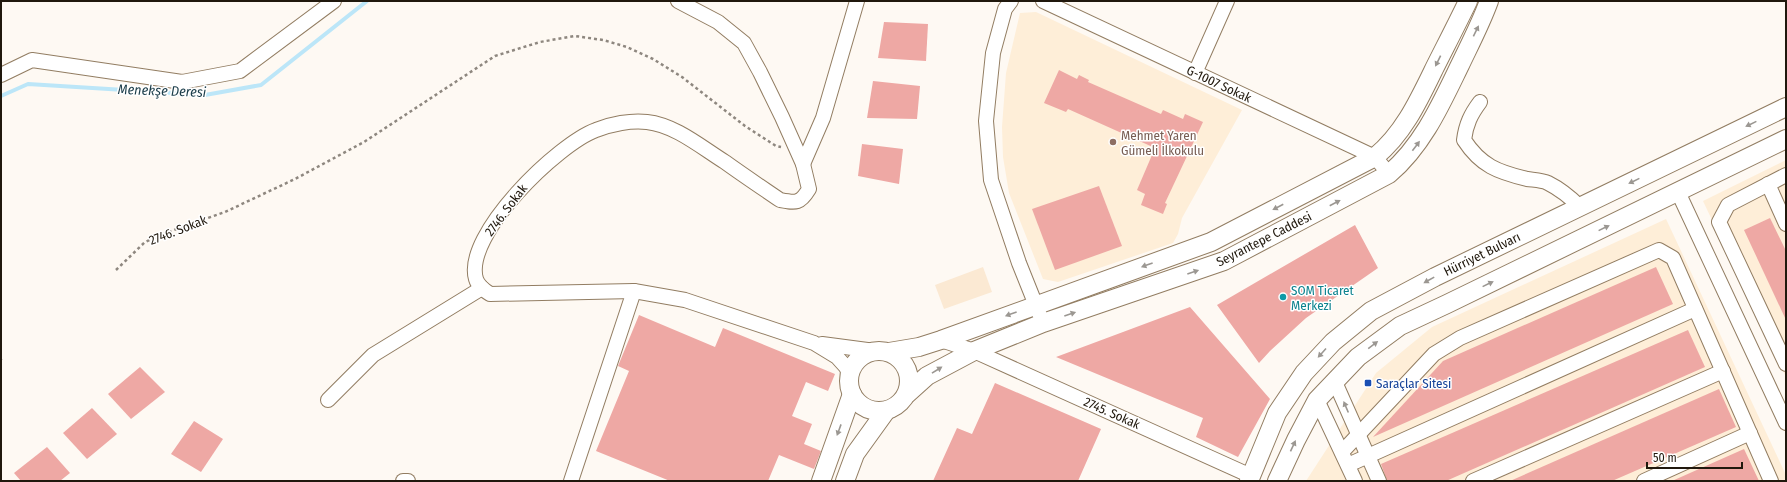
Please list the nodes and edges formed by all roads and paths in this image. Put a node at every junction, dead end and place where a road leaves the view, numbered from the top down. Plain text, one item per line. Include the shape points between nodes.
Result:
1 (334, 1) edge
2 (678, 1) edge
3 (857, 1) edge
4 (1012, 1) edge
5 (1043, 1) edge
6 (1227, 1) edge
7 (1468, 1) edge
8 (1489, 1) edge
9 (1195, 72) junction
10 (1, 75) edge
11 (1480, 102) dead end
12 (1786, 107) edge
13 (1786, 139) edge
14 (797, 151) junction
15 (1375, 157) junction
16 (803, 164) junction
17 (1389, 174) junction
18 (1786, 175) edge
19 (1768, 184) junction
20 (1678, 192) junction
21 (1580, 207) junction
22 (1786, 224) edge
23 (116, 270) dead end
24 (482, 288) junction
25 (634, 291) junction
26 (1036, 305) junction
27 (1695, 309) junction
28 (1043, 323) junction
29 (940, 340) junction
30 (814, 343) junction
31 (974, 351) junction
32 (882, 352) junction
33 (1786, 364) edge
34 (1723, 371) junction
35 (850, 375) junction
36 (1335, 382) junction
37 (852, 394) junction
38 (907, 394) junction
39 (328, 400) dead end
40 (1317, 400) junction
41 (886, 410) junction
42 (1786, 423) edge
43 (1358, 433) junction
44 (1750, 433) junction
45 (1342, 452) junction
46 (1367, 455) junction
47 (1348, 465) junction
48 (1246, 479) edge
49 (403, 481) edge
50 (408, 481) edge
51 (571, 481) edge
52 (821, 481) edge
53 (845, 481) edge
54 (1277, 481) edge
55 (1355, 481) edge
56 (1379, 481) edge
57 (1473, 481) edge
58 (1644, 481) edge
59 (1772, 481) edge

1 - 10 street via 240,71 182,82 32,60
2 - 14 street, 2746. Sokak via 718,22 744,43
3 - 16 street via 823,118
4 - 26 street via 1006,9 993,53 986,121 991,180
5 - 9 street, G-1007 Sokak
6 - 9 street
7 -> 15 main road, Seyrantepe Caddesi via 1417,104 1398,134
17 -> 8 main road, Seyrantepe Caddesi via 1404,161 1439,109
9 - 15 street, G-1007 Sokak
11 - 21 street via 1466,125 1464,140 1471,150 1493,169 1547,182 1568,195
12 -> 21 main road, Hürriyet Bulvarı
13 - 20 main road
14 - 16 street, 2746. Sokak
14 - 23 path, 2746. Sokak via 776,146 745,126 682,77 653,59 603,40 575,36 540,42 495,56 364,142 295,179 225,212 145,242
15 - 17 street, G-1007 Sokak
15 -> 26 main road, Seyrantepe Caddesi via 1211,242
16 - 24 street, 2746. Sokak via 809,189 803,199 794,203 780,200 670,128 647,122 621,123 595,130 569,144 538,170 506,206 491,227 479,250 474,267 476,280
28 -> 17 main road, Seyrantepe Caddesi via 1224,261
18 - 19 street
19 - 22 street
19 - 33 street via 1728,205 1719,222
36 -> 20 main road via 1358,357 1400,326
20 - 42 street
21 -> 48 main road, Hürriyet Bulvarı via 1435,277 1372,311 1333,342 1304,374 1277,413
24 - 25 street via 490,294
24 - 39 street via 373,355
25 - 30 street via 685,300
25 - 51 street
26 - 28 street
26 -> 29 main road, Seyrantepe Caddesi
27 - 34 street
27 - 43 street via 1672,258 1659,250 1460,338 1434,354
27 - 46 street
28 - 31 main road, Seyrantepe Caddesi
29 - 31 street, 2745. Sokak
29 - 32 main road, Seyrantepe Caddesi via 919,347
30 - 32 street
30 - 35 street via 837,357
38 -> 31 main road, Seyrantepe Caddesi via 927,376
31 - 48 street, 2745. Sokak
32 - 35 main road via 868,353 856,362
32 - 38 main road via 896,356 907,369
34 - 44 street
34 - 57 street
35 - 37 main road
36 - 40 main road
43 -> 36 street
37 - 41 main road via 866,408
37 -> 52 main road
38 - 41 main road via 895,407
40 - 45 street
54 -> 40 main road
41 - 53 main road via 855,454
43 - 45 street
43 - 46 street
44 - 58 street
44 - 59 street
45 - 47 street
46 - 47 street
46 - 56 street
47 - 55 street
49 - 50 street

